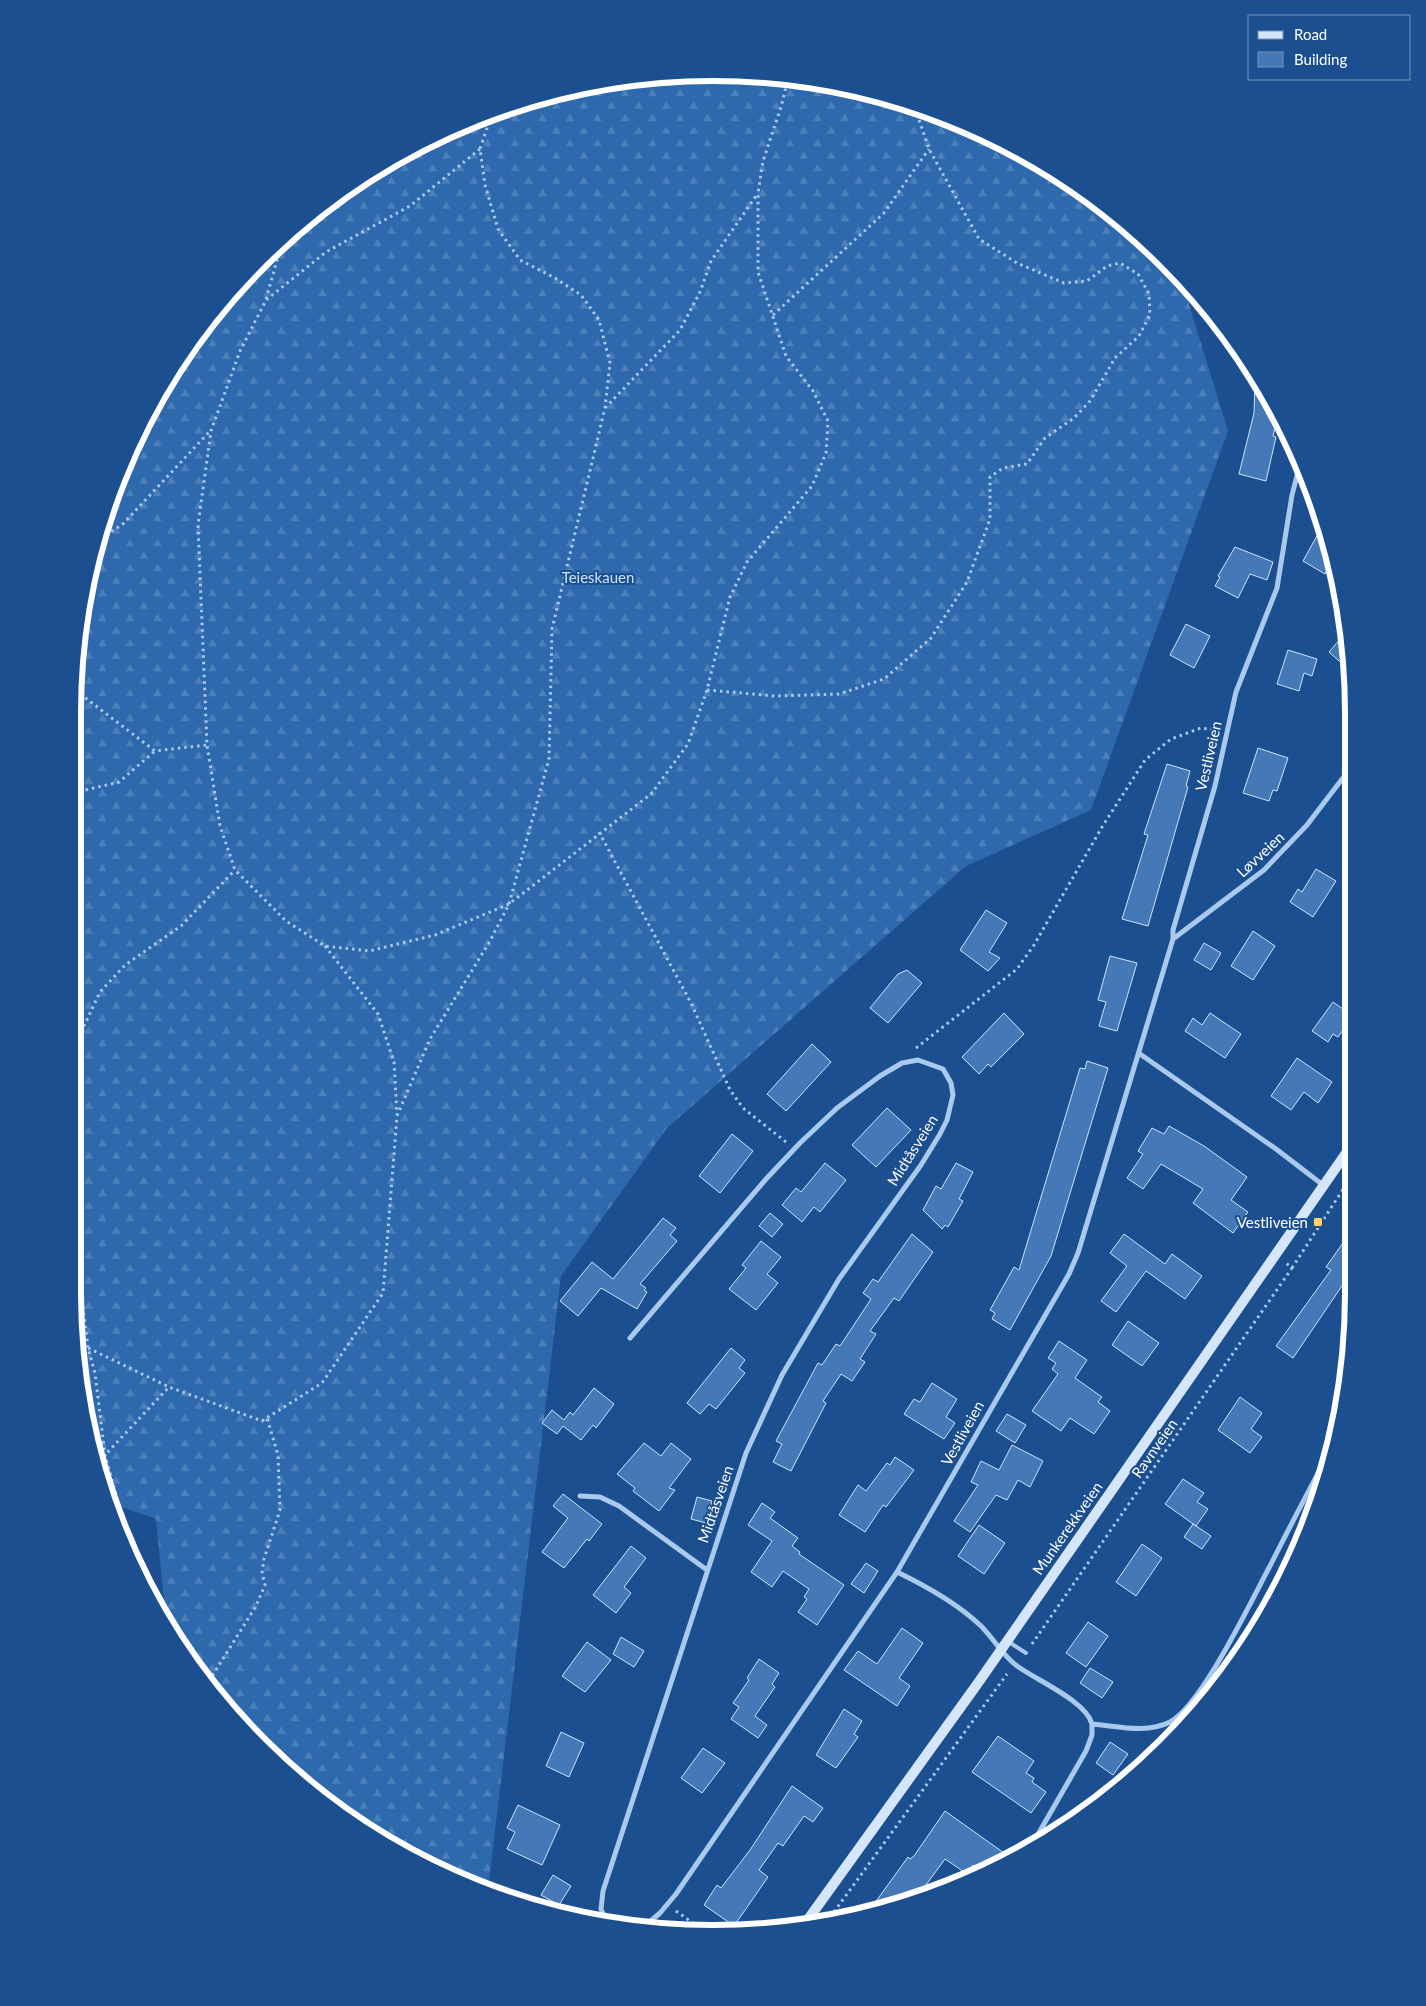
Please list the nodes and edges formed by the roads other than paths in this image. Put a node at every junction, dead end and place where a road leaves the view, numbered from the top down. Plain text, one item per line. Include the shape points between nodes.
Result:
1 (1298, 473) edge
2 (1345, 775) edge
3 (1173, 939) junction
4 (1140, 1054) junction
5 (1345, 1154) edge
6 (1323, 1185) junction
7 (630, 1338) dead end
8 (1318, 1474) edge
9 (580, 1496) dead end
10 (706, 1570) junction
11 (897, 1572) junction
12 (1004, 1644) junction
13 (1026, 1653) road end
14 (1092, 1724) junction
15 (1038, 1834) edge
16 (604, 1915) edge
17 (809, 1917) edge
18 (650, 1921) edge

1 - 3 street, Vestliveien via 1277,588 1244,670
2 - 3 street, Løvveien via 1308,825 1264,870
3 - 4 street, Vestliveien
4 - 6 street
4 - 11 street, Vestliveien via 1090,1218 1069,1274
5 - 6 main road, Munkerekkveien
6 - 12 main road, Munkerekkveien
7 - 10 street, Midtåsveien via 794,1148 837,1108 902,1063 918,1060 943,1069 951,1084 952,1095 947,1120 921,1165 839,1279 782,1375 746,1453
8 - 14 street via 1226,1649 1186,1708 1172,1721 1148,1729
9 - 10 street, Midtåsveien via 600,1497 618,1506
10 - 16 street, Midtåsveien via 603,1891 601,1909
11 - 12 street via 945,1600
11 - 18 street via 667,1905
12 - 13 lane
12 - 14 street via 1016,1665 1084,1709
12 - 17 main road, Munkerekkveien
14 - 15 street via 1086,1751

